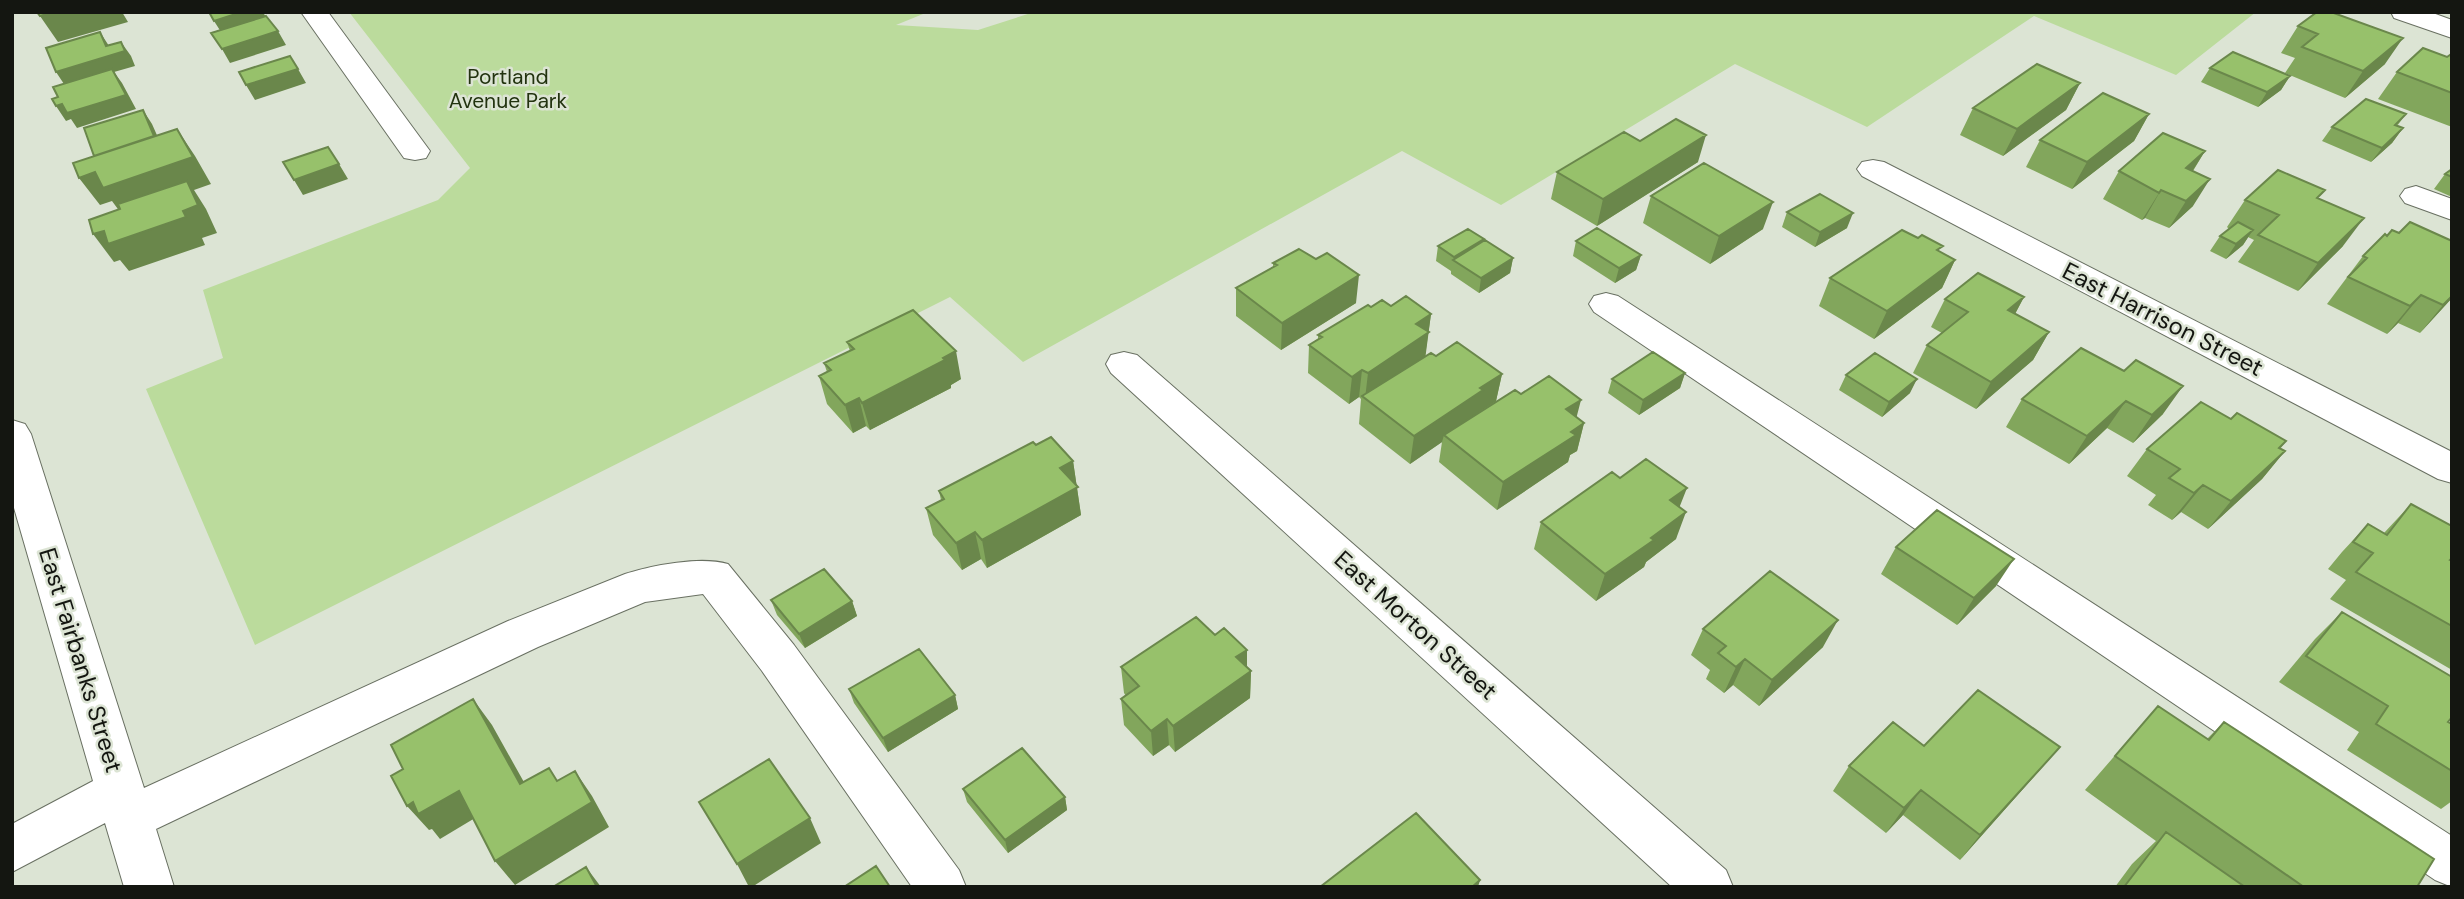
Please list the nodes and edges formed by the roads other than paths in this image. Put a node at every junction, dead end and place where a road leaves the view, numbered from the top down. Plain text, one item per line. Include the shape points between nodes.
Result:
1 (314, 12) edge
2 (2404, 12) edge
3 (2452, 30) edge
4 (415, 151) dead end
5 (1873, 169) dead end
6 (2416, 195) dead end
7 (2452, 210) edge
8 (1606, 304) dead end
9 (1124, 364) dead end
10 (12, 434) edge
11 (2452, 469) edge
12 (125, 804) junction
13 (12, 849) edge
14 (2452, 864) edge
15 (149, 887) edge
16 (941, 887) edge
17 (1708, 887) edge

1 - 4 street
2 - 3 street
5 - 11 street, East Harrison Street
6 - 7 street
8 - 14 street
9 - 17 street, East Morton Street
10 - 12 street, East Fairbanks Street
12 - 13 street
12 - 15 street, East Fairbanks Street
12 - 16 street via 640,586 713,576 778,658

